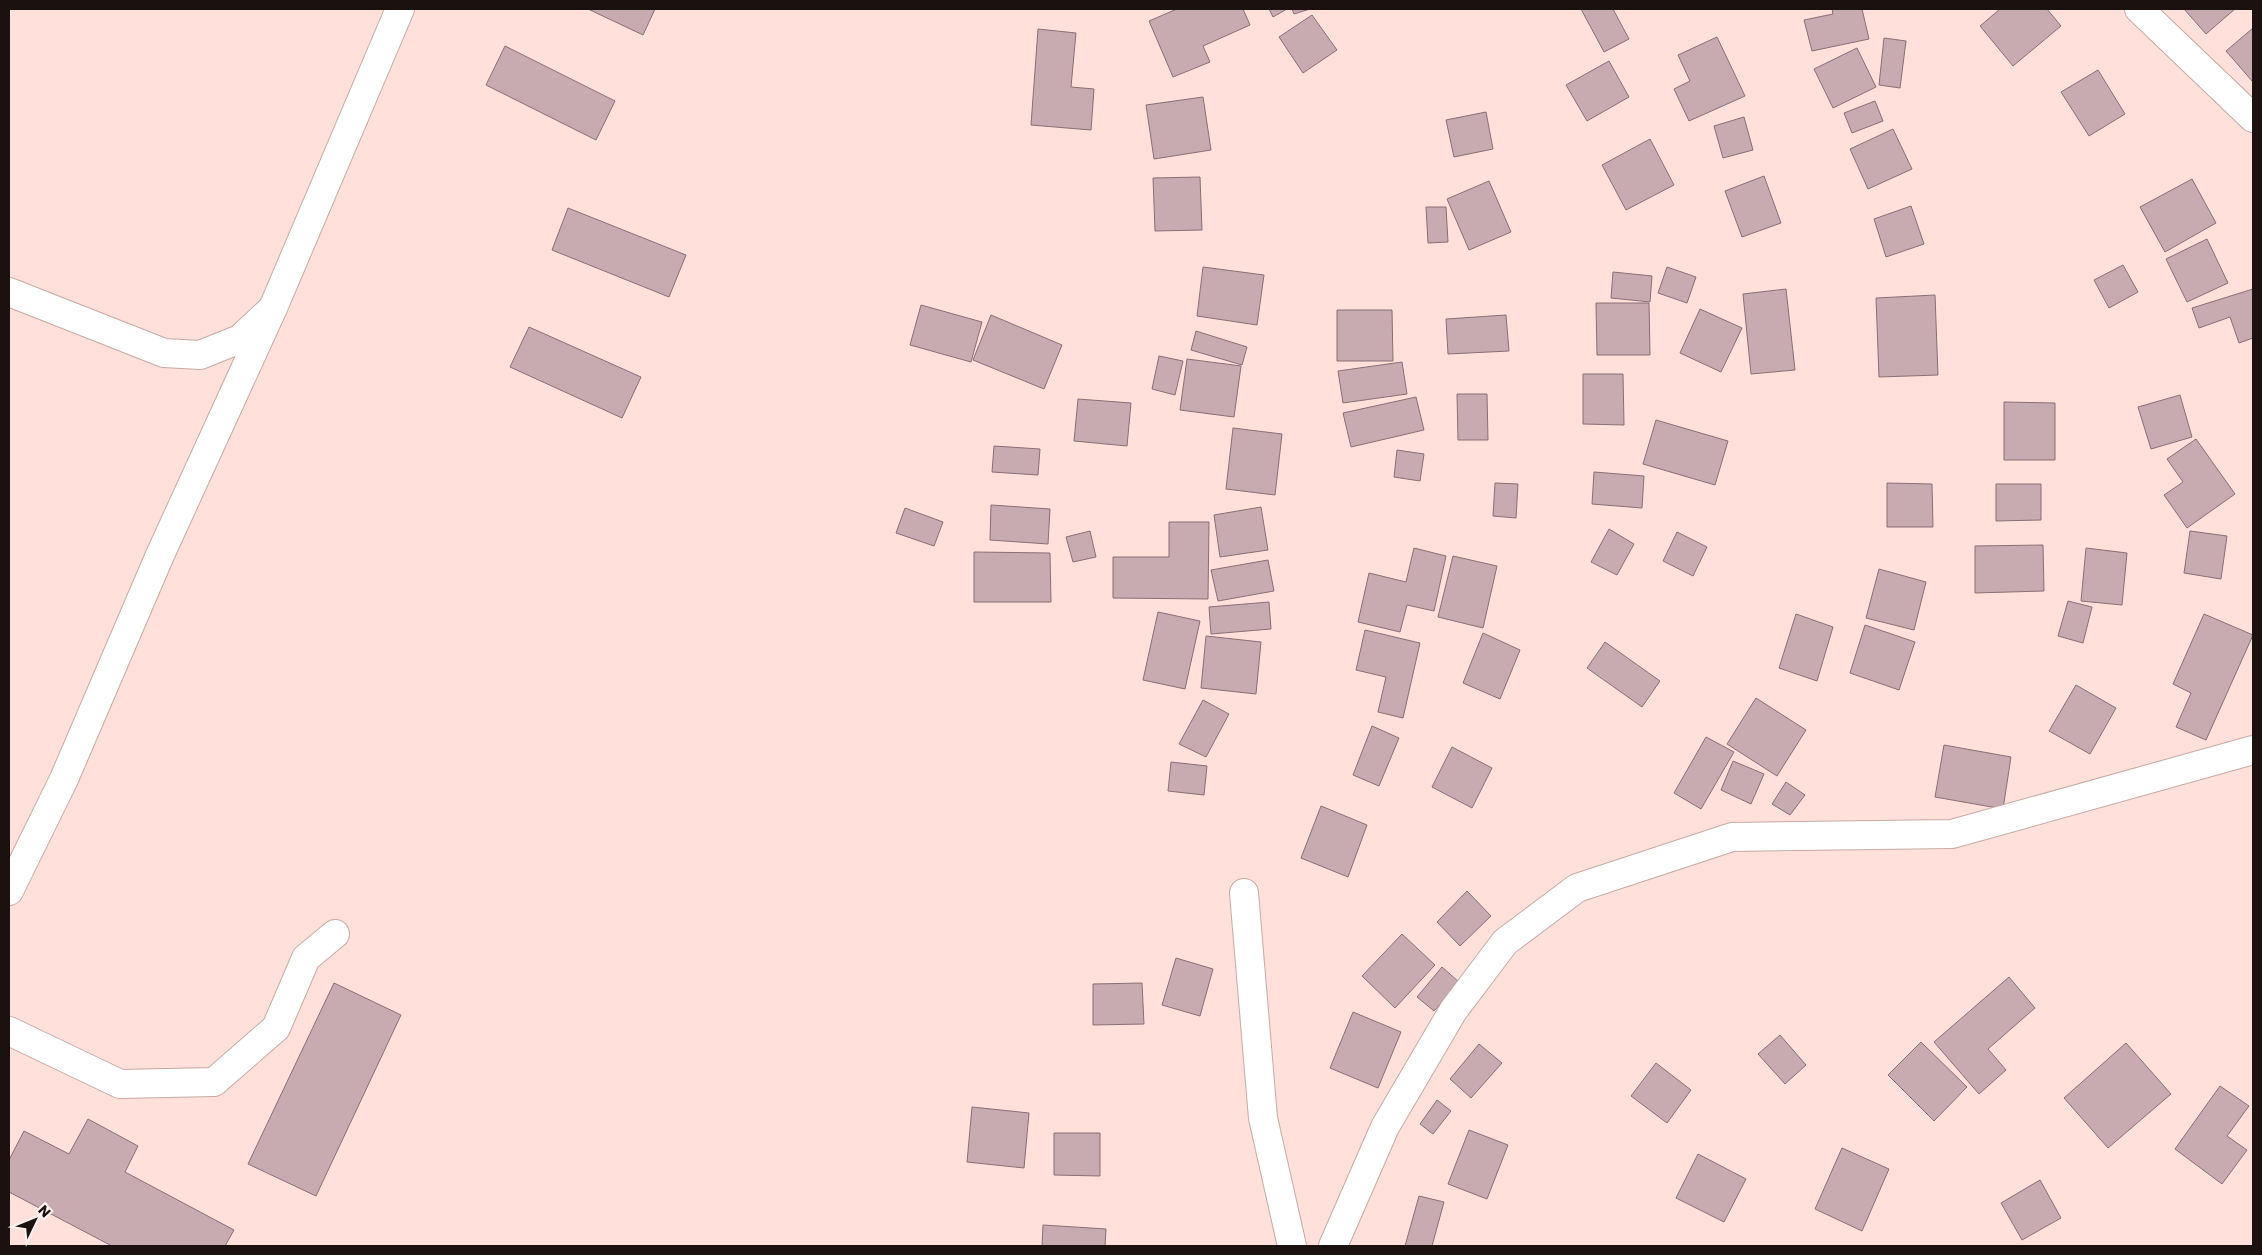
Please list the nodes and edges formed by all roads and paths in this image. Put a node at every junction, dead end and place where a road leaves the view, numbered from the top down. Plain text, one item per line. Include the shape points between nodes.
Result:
1 (400, 9) edge
2 (2139, 9) edge
3 (2253, 118) edge
4 (9, 292) edge
5 (273, 308) junction
6 (2253, 750) edge
7 (9, 891) edge
8 (1244, 893) dead end
9 (335, 934) dead end
10 (9, 1030) edge
11 (1292, 1246) edge
12 (1333, 1246) edge

1 - 5 street
2 - 3 street
4 - 5 street via 164,353 200,355 240,339
5 - 7 street via 160,554 64,779
6 - 12 street via 1952,834 1732,837 1577,888 1505,942 1453,1011 1386,1127
8 - 11 street via 1263,1118
9 - 10 street via 306,958 276,1028 214,1082 120,1084

